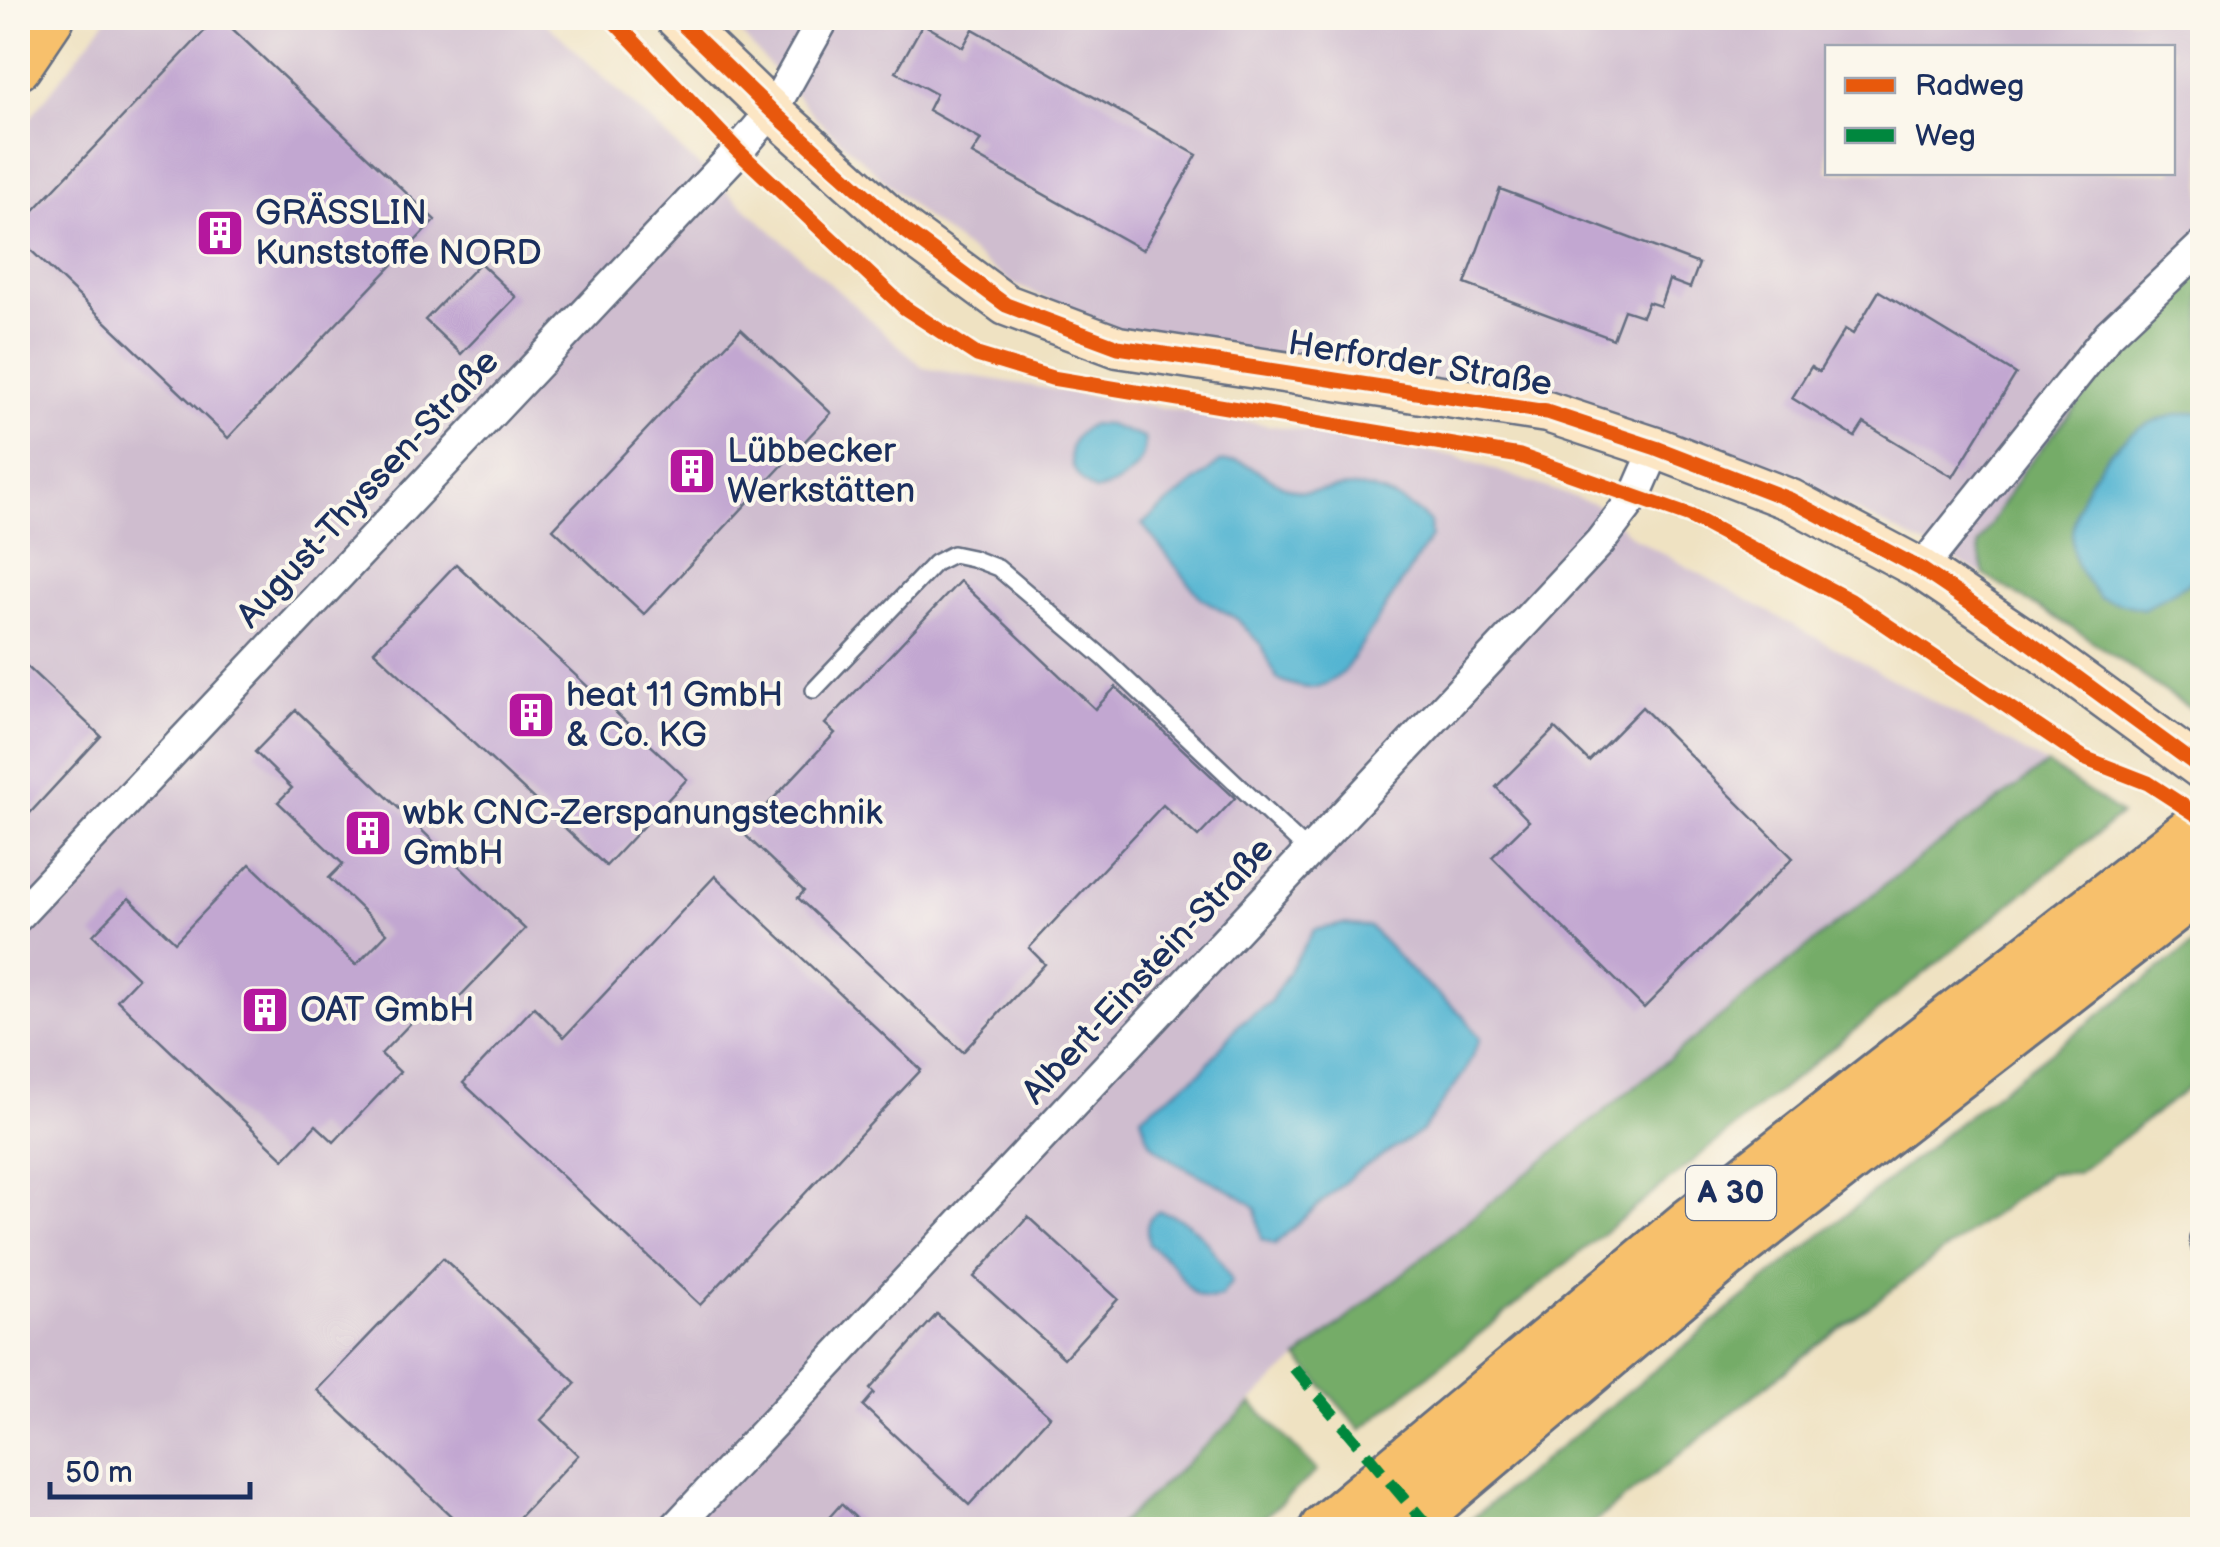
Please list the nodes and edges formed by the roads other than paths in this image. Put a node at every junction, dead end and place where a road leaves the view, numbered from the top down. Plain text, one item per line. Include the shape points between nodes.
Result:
1 (65, 18) edge
2 (676, 18) edge
3 (824, 18) edge
4 (32, 46) edge
5 (772, 111) junction
6 (2202, 246) edge
7 (1656, 448) junction
8 (1922, 570) junction
9 (814, 690) dead end
10 (2192, 762) edge
11 (2202, 825) edge
12 (1310, 854) junction
13 (2177, 882) edge
14 (18, 916) edge
15 (2202, 1228) edge
16 (2202, 1256) edge
17 (672, 1530) edge
18 (1326, 1530) edge
19 (1398, 1530) edge

1 - 4 main road
2 - 5 street, Herforder Straße
3 - 5 street, August-Thyssen-Straße
5 - 7 street, Herforder Straße via 903,229 1006,306 1118,346 1547,412
5 - 14 street, August-Thyssen-Straße
6 - 8 street via 2109,334
7 - 8 street, Herforder Straße via 1791,500
7 - 12 street, Albert-Einstein-Straße via 1635,496 1600,542
8 - 10 street, Herforder Straße
9 - 12 lane via 935,563 952,554 972,558 998,568 1105,659
11 - 13 highway, A 30
12 - 17 street, Albert-Einstein-Straße
13 - 18 highway, A 30 via 1693,1223
13 - 19 highway, A 30
15 - 16 lane

